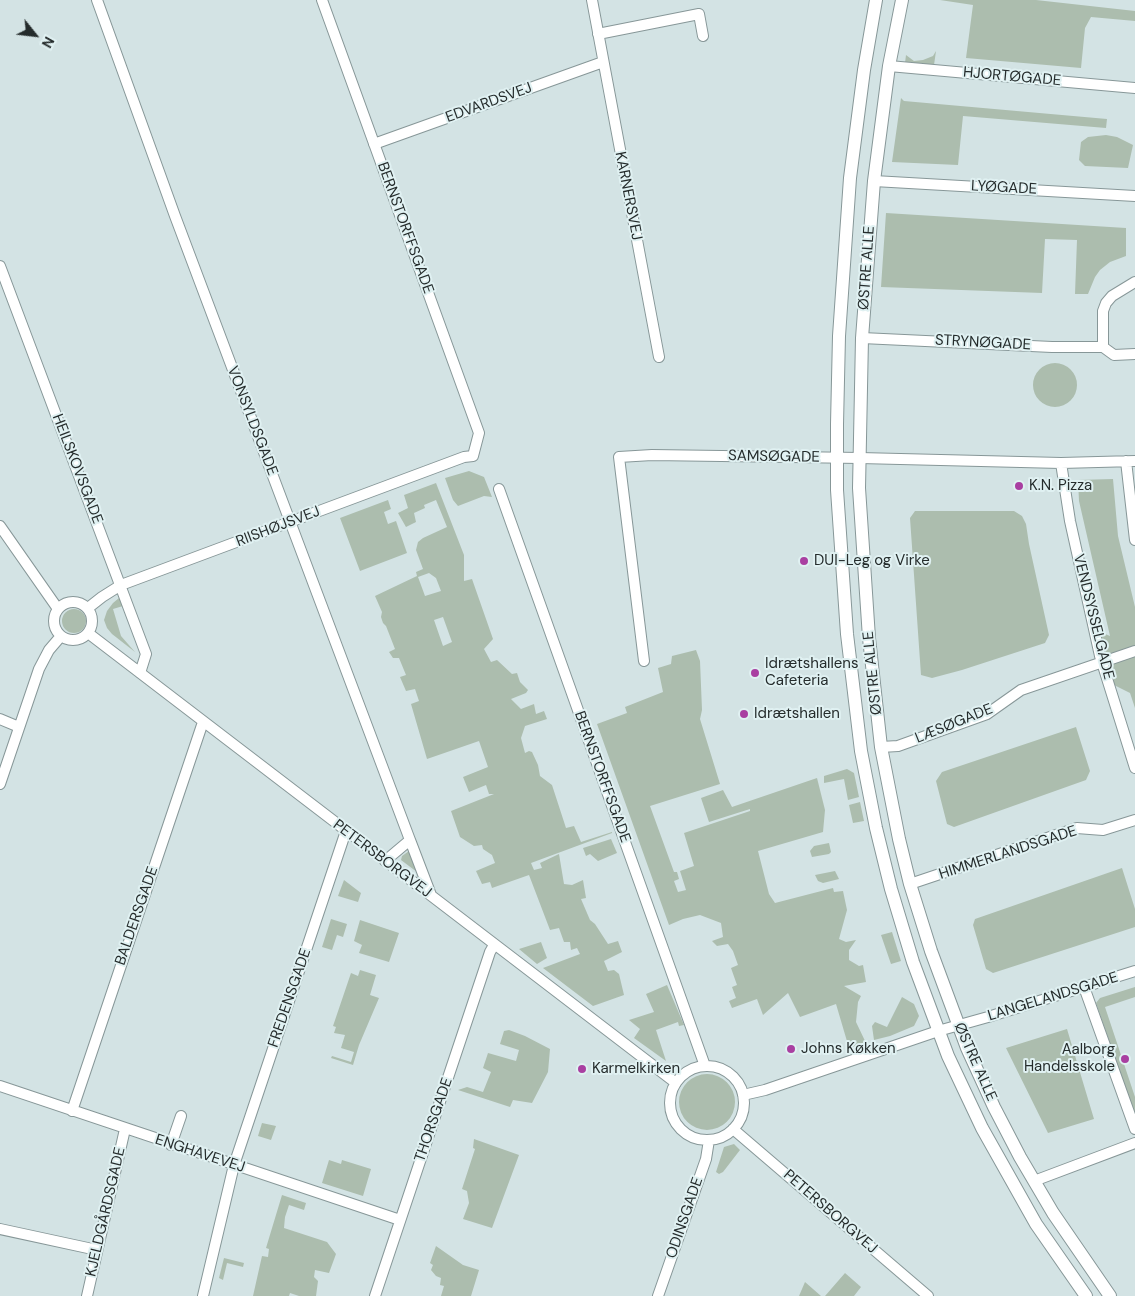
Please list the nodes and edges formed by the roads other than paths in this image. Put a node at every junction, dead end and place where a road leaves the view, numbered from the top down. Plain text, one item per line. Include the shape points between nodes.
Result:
1 (97, 0) edge
2 (322, 0) edge
3 (592, 0) edge
4 (876, 0) edge
5 (897, 0) edge
6 (902, 0) edge
7 (897, 26) junction
8 (598, 34) junction
9 (703, 36) dead end
10 (603, 62) junction
11 (889, 66) junction
12 (1135, 88) edge
13 (374, 144) junction
14 (874, 181) junction
15 (1135, 196) edge
16 (0, 266) edge
17 (1135, 282) edge
18 (862, 338) junction
19 (1103, 347) junction
20 (1135, 354) edge
21 (659, 357) dead end
22 (473, 456) joint
23 (838, 458) junction
24 (860, 458) junction
25 (1130, 461) edge
26 (1061, 463) junction
27 (499, 489) dead end
28 (290, 521) junction
29 (0, 526) edge
30 (1135, 540) edge
31 (121, 585) junction
32 (88, 608) junction
33 (58, 609) junction
34 (88, 633) junction
35 (61, 636) junction
36 (1135, 651) edge
37 (644, 661) dead end
38 (1102, 662) junction
39 (140, 673) junction
40 (0, 719) edge
41 (203, 722) junction
42 (19, 727) junction
43 (881, 747) junction
44 (1135, 768) edge
45 (0, 784) edge
46 (1135, 820) edge
47 (346, 832) junction
48 (410, 840) junction
49 (386, 862) junction
50 (910, 884) junction
51 (431, 896) junction
52 (494, 945) junction
53 (1135, 971) edge
54 (1084, 987) junction
55 (958, 1025) junction
56 (938, 1031) junction
57 (705, 1066) junction
58 (676, 1083) junction
59 (0, 1086) edge
60 (743, 1095) junction
61 (72, 1111) junction
62 (181, 1116) dead end
63 (126, 1129) junction
64 (733, 1129) junction
65 (1135, 1129) edge
66 (709, 1140) junction
67 (1135, 1143) edge
68 (171, 1144) junction
69 (234, 1165) junction
70 (1034, 1181) junction
71 (400, 1220) junction
72 (0, 1229) edge
73 (97, 1250) junction
74 (87, 1296) edge
75 (203, 1296) edge
76 (375, 1296) edge
77 (658, 1296) edge
78 (928, 1296) edge
79 (1086, 1296) edge
80 (1110, 1296) edge

1 - 28 street, VONSYLDSGADE
2 - 13 street, BERNSTORFFSGADE
3 - 8 street, KARNERSVEJ
4 - 23 street, ØSTRE ALLE via 858,112 849,198 839,336
5 - 7 street
6 - 7 street, ØSTRE ALLE
7 - 11 street, ØSTRE ALLE
8 - 9 street via 698,14
8 - 10 street, KARNERSVEJ
10 - 13 street, EDVARDSVEJ
10 - 21 street, KARNERSVEJ
11 - 12 street, HJORTØGADE
11 - 14 street, ØSTRE ALLE
13 - 22 street, BERNSTORFFSGADE via 479,434
14 - 15 street, LYØGADE
14 - 18 street, ØSTRE ALLE
16 - 31 street, HEILSKOVSGADE
17 - 19 street via 1106,303
18 - 19 street, STRYNØGADE
18 - 24 street, ØSTRE ALLE
19 - 20 street via 1114,355
22 - 28 street, RIISHØJSVEJ
23 - 24 street, SAMSØGADE
23 - 37 street, SAMSØGADE via 619,456
23 - 56 street, ØSTRE ALLE via 837,490 847,634 861,751 891,890
24 - 26 street, SAMSØGADE
24 - 43 street, ØSTRE ALLE via 864,571
25 - 26 street, SAMSØGADE
25 - 30 street
26 - 38 street, VENDSYSSELGADE via 1070,521
27 - 57 street, BERNSTORFFSGADE
28 - 31 street, RIISHØJSVEJ
28 - 48 street, VONSYLDSGADE
29 - 33 street
31 - 32 street, RIISHØJSVEJ
31 - 39 street, HEILSKOVSGADE via 146,654
32 - 33 street via 69,602
32 - 34 street via 92,623
33 - 35 street via 54,626
34 - 35 street via 78,640
34 - 39 street, PETERSBORGVEJ
35 - 42 street via 38,669
36 - 38 street, LÆSØGADE
38 - 43 street, LÆSØGADE via 1021,690 987,714 898,746
38 - 44 street, VENDSYSSELGADE
39 - 41 street, PETERSBORGVEJ
40 - 42 street
41 - 47 street, PETERSBORGVEJ
41 - 61 street, BALDERSGADE
42 - 45 street
43 - 50 street, ØSTRE ALLE
46 - 50 street, HIMMERLANDSGADE via 1103,830 1077,828
47 - 49 street, PETERSBORGVEJ
47 - 69 street, FREDENSGADE
48 - 49 street
48 - 51 street, VONSYLDSGADE
49 - 51 street, PETERSBORGVEJ
50 - 55 street, ØSTRE ALLE
51 - 52 street, PETERSBORGVEJ
52 - 58 street, PETERSBORGVEJ
52 - 71 street, THORSGADE
53 - 54 street, LANGELANDSGADE
54 - 55 street, LANGELANDSGADE
54 - 65 street
55 - 56 street, LANGELANDSGADE
55 - 70 street, ØSTRE ALLE via 994,1107
56 - 60 street, LANGELANDSGADE
56 - 79 street, ØSTRE ALLE via 974,1112 1005,1170 1036,1224
57 - 58 street via 688,1071
57 - 60 street via 716,1066 734,1076
58 - 66 street via 670,1102 675,1121 689,1135
59 - 61 street, ENGHAVEVEJ
60 - 64 street via 744,1107
61 - 63 street, ENGHAVEVEJ
62 - 68 street
63 - 68 street, ENGHAVEVEJ
63 - 73 street, KJELDGÅRDSGADE
64 - 66 street
64 - 78 street, PETERSBORGVEJ
66 - 77 street, ODINSGADE via 706,1159
67 - 70 street
68 - 69 street, ENGHAVEVEJ
69 - 71 street, ENGHAVEVEJ
69 - 75 street, FREDENSGADE
70 - 80 street, ØSTRE ALLE
71 - 76 street, THORSGADE
72 - 73 street
73 - 74 street, KJELDGÅRDSGADE

